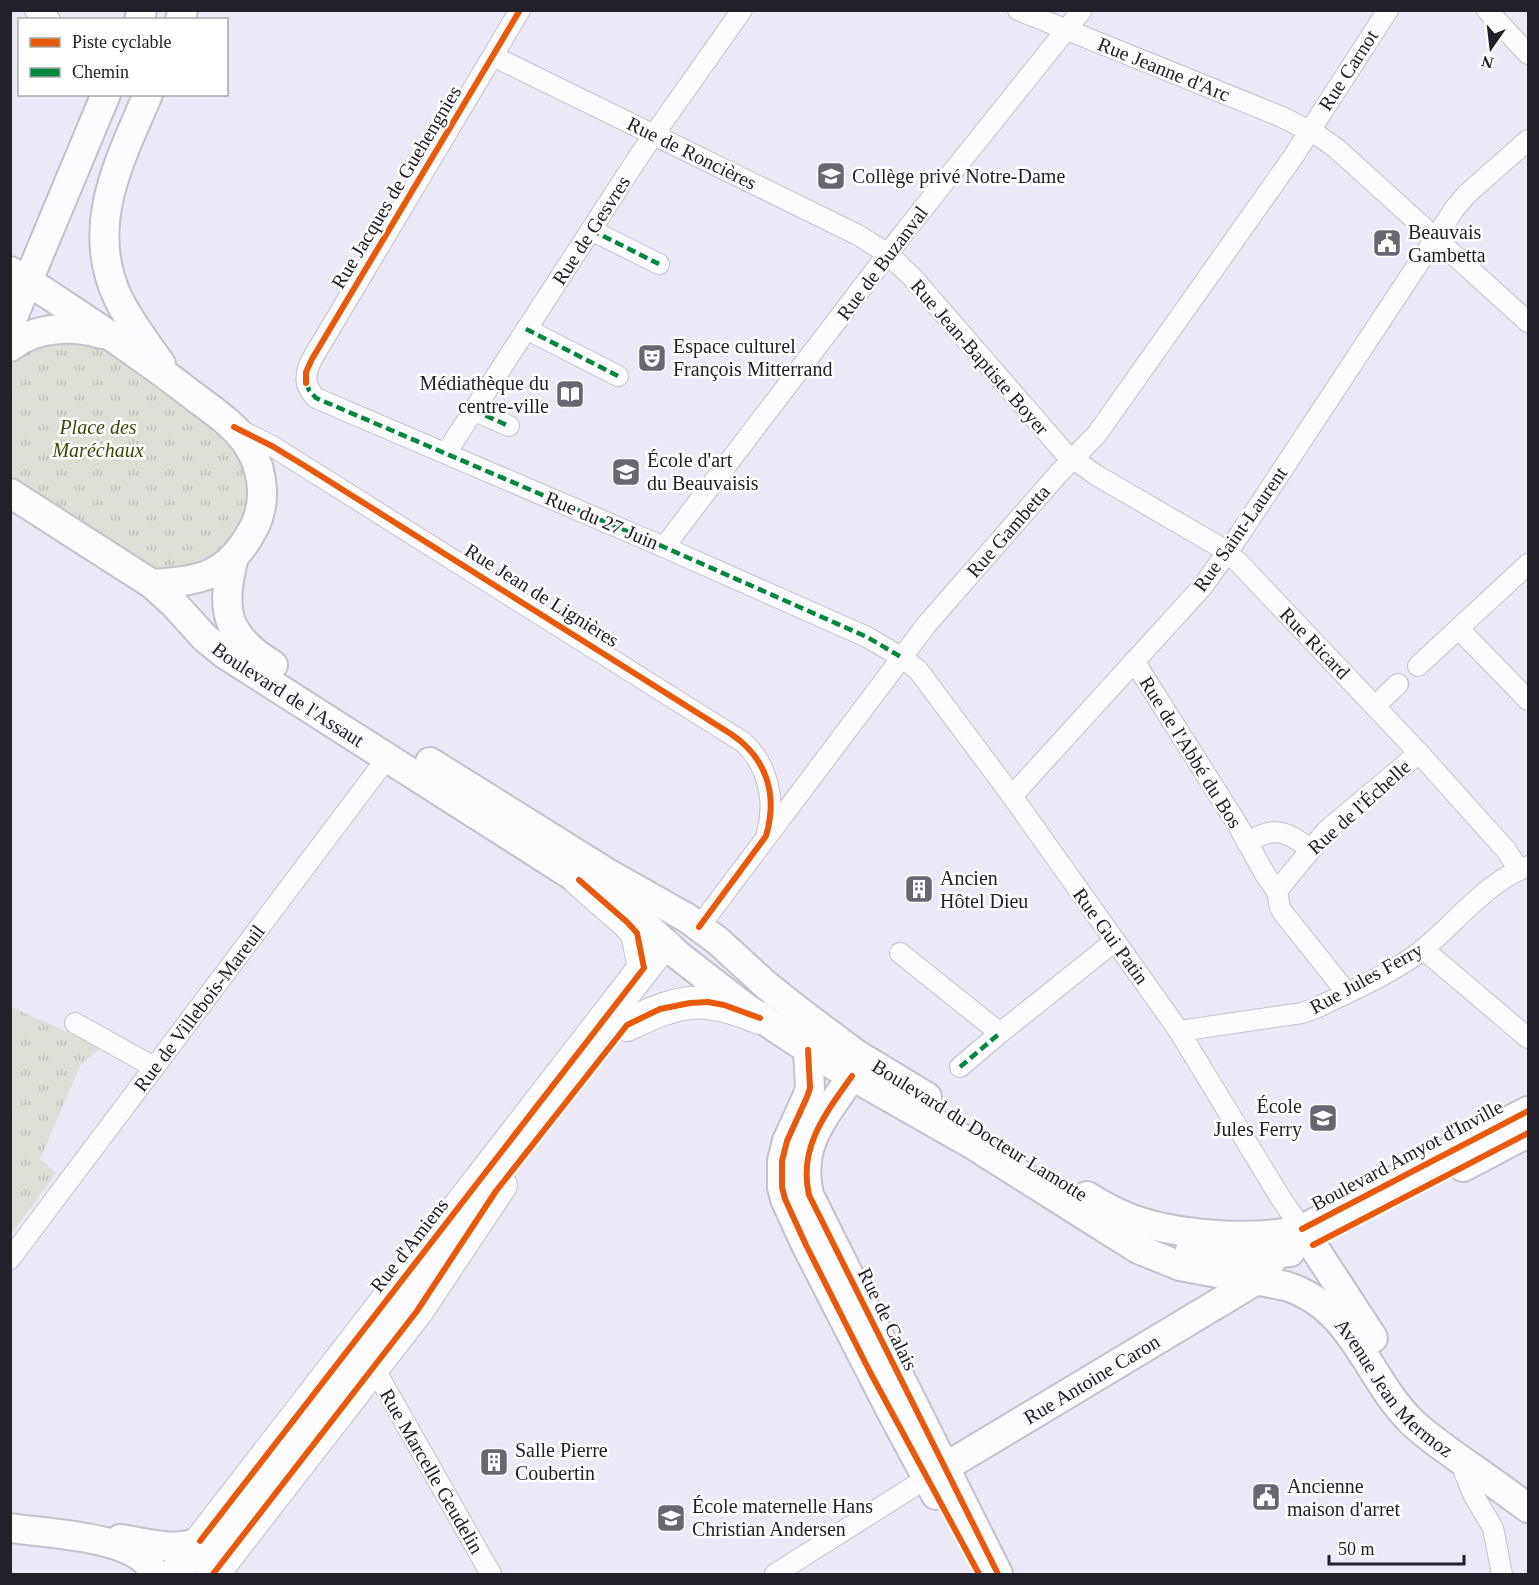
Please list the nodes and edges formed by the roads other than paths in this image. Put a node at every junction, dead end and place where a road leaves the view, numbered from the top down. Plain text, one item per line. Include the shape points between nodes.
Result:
1 (520, 10) edge
2 (742, 10) edge
3 (1018, 10) edge
4 (1082, 10) edge
5 (1388, 10) edge
6 (1487, 10) edge
7 (1066, 29) junction
8 (1528, 54) edge
9 (493, 56) junction
10 (105, 96) edge
11 (147, 96) edge
12 (1309, 130) junction
13 (654, 134) junction
14 (1528, 140) edge
15 (591, 230) junction
16 (1435, 237) junction
17 (888, 254) junction
18 (659, 264) dead end
19 (19, 276) edge
20 (1528, 322) edge
21 (10, 324) edge
22 (526, 329) junction
23 (112, 338) junction
24 (10, 347) edge
25 (618, 376) dead end
26 (171, 378) junction
27 (306, 382) joint
28 (473, 410) junction
29 (509, 426) dead end
30 (234, 427) junction
31 (446, 453) junction
32 (1073, 460) junction
33 (10, 493) edge
34 (664, 547) junction
35 (1227, 553) junction
36 (234, 557) junction
37 (1528, 564) edge
38 (152, 584) junction
39 (1459, 629) junction
40 (901, 657) junction
41 (1134, 661) junction
42 (1419, 666) dead end
43 (1398, 684) dead end
44 (1528, 700) edge
45 (1375, 706) junction
46 (1419, 753) junction
47 (387, 758) junction
48 (1012, 796) junction
49 (766, 836) junction
50 (1247, 843) junction
51 (1310, 849) junction
52 (1524, 868) edge
53 (579, 880) junction
54 (1277, 891) junction
55 (1115, 940) junction
56 (683, 943) junction
57 (1423, 949) junction
58 (900, 952) dead end
59 (644, 968) junction
60 (1347, 993) junction
61 (760, 1018) junction
62 (75, 1023) dead end
63 (627, 1025) junction
64 (1179, 1031) junction
65 (1000, 1033) junction
66 (812, 1036) junction
67 (1528, 1038) edge
68 (854, 1065) junction
69 (960, 1066) dead end
70 (154, 1067) junction
71 (1528, 1111) edge
72 (1528, 1133) edge
73 (496, 1191) junction
74 (1064, 1200) junction
75 (1307, 1237) junction
76 (1277, 1254) junction
77 (10, 1259) edge
78 (1255, 1281) junction
79 (374, 1368) junction
80 (1458, 1457) junction
81 (935, 1472) junction
82 (1528, 1489) edge
83 (1528, 1508) edge
84 (10, 1528) edge
85 (83, 1538) junction
86 (10, 1547) edge
87 (195, 1550) edge
88 (121, 1562) dead end
89 (156, 1575) edge
90 (213, 1575) edge
91 (491, 1575) edge
92 (775, 1575) edge
93 (979, 1575) edge
94 (998, 1575) edge
95 (1502, 1575) edge

1 - 9 street, Rue Jacques de Guehengnies
2 - 13 street, Rue de Gesvres
3 - 7 street, Rue Jeanne d'Arc
4 - 7 street, Rue de Buzanval
5 - 12 street, Rue Carnot
6 - 8 street
7 - 12 street, Rue Jeanne d'Arc
7 - 17 street, Rue de Buzanval
9 - 13 street, Rue de Roncières
9 - 27 street, Rue Jacques de Guehengnies via 312,360
10 - 19 main road
11 - 26 main road via 107,198 103,222 106,259 122,306
12 - 16 street, Rue Jeanne d'Arc via 1337,149
12 - 32 street, Rue Gambetta via 1097,434
13 - 15 street, Rue de Gesvres
13 - 17 street, Rue de Roncières via 858,235
14 - 16 street, Rue Saint-Laurent via 1467,194
15 - 18 street
15 - 22 street, Rue de Gesvres
16 - 20 street, Rue Jeanne d'Arc
16 - 35 street, Rue Saint-Laurent
17 - 32 street, Rue Jean-Baptiste Boyer
17 - 34 street, Rue de Buzanval
19 - 21 main road
19 - 23 main road
22 - 25 street
22 - 28 street, Rue de Gesvres
23 - 24 main road via 66,328 33,335
23 - 26 main road
26 - 30 main road
27 - 31 street, Rue du 27 Juin via 316,398
28 - 29 street
28 - 31 street, Rue de Gesvres
30 - 36 main road via 258,465 262,495 256,523
30 - 49 street, Rue Jean de Lignières via 272,446 743,742 760,762 768,782 771,814
31 - 34 street, Rue du 27 Juin
32 - 35 street, Rue Ricard
32 - 40 street, Rue Gambetta
33 - 38 main road, Boulevard de l'Assaut
34 - 40 street, Rue du 27 Juin
35 - 41 street, Rue Saint-Laurent via 1203,586
35 - 45 street, Rue Ricard
36 - 38 main road via 197,580
36 - 56 main road, Boulevard de l'Assaut via 227,585 228,616 250,650 579,856 675,910
37 - 39 street
38 - 47 main road, Boulevard de l'Assaut via 226,655
39 - 42 street
39 - 44 street
40 - 48 street, Rue Gui Patin via 926,678
40 - 49 street, Rue Gambetta
41 - 48 street, Rue Saint-Laurent
41 - 50 street, Rue de l'Abbé du Bos
43 - 45 street
45 - 46 street, Rue Ricard
46 - 51 street, Rue de l'Échelle
46 - 52 street, Rue Ricard
47 - 53 main road, Boulevard de l'Assaut
47 - 70 street, Rue de Villebois-Mareuil
48 - 55 street, Rue Gui Patin
49 - 56 street, Rue Gambetta
50 - 51 street, Rue de l'Abbé du Bos via 1266,833 1281,832
50 - 54 street, Rue de l'Abbé du Bos
51 - 54 street, Rue de l'Échelle
52 - 57 street, Rue Jules Ferry via 1491,889
53 - 56 main road, Boulevard du Docteur Lamotte
53 - 59 main road via 637,933
54 - 60 street, Rue de l'Abbé du Bos via 1284,914
55 - 64 street, Rue Gui Patin
55 - 65 street
56 - 59 main road, Rue d'Amiens via 654,955
56 - 61 main road, Boulevard du Docteur Lamotte
56 - 63 main road, Rue d'Amiens
56 - 66 main road, Boulevard du Docteur Lamotte via 718,941 772,990
57 - 60 street, Rue Jules Ferry
57 - 67 street
58 - 65 street
59 - 87 main road, Rue d'Amiens
60 - 64 street, Rue Jules Ferry via 1302,1013
61 - 63 main road via 708,1002 660,1009
61 - 66 main road, Boulevard du Docteur Lamotte
62 - 70 street
63 - 73 main road, Rue d'Amiens
64 - 75 street, Rue Gui Patin
65 - 69 street
66 - 68 main road, Boulevard du Docteur Lamotte
66 - 81 main road, Rue de Calais via 810,1088 782,1161 785,1199 806,1245
68 - 74 main road, Boulevard du Docteur Lamotte
68 - 75 main road, Boulevard du Docteur Lamotte via 1133,1219 1228,1235
68 - 81 main road, Rue de Calais via 815,1132 808,1153 807,1185
70 - 77 street, Rue de Villebois-Mareuil
71 - 75 main road, Boulevard Amyot d'Inville
72 - 75 main road, Boulevard Amyot d'Inville
73 - 79 main road, Rue d'Amiens via 426,1299
73 - 87 main road, Rue d'Amiens
74 - 76 main road, Boulevard du Docteur Lamotte via 1124,1231 1167,1246 1223,1256
74 - 78 main road, Boulevard du Docteur Lamotte via 1155,1257
75 - 76 main road, Rue Antoine Caron via 1289,1238
75 - 82 main road, Avenue Jean Mermoz via 1417,1403 1439,1425
76 - 78 main road, Rue Antoine Caron
78 - 80 main road, Avenue Jean Mermoz via 1295,1289 1330,1311 1356,1341 1404,1413
78 - 81 main road, Rue Antoine Caron
79 - 90 main road, Rue d'Amiens
79 - 91 street, Rue Marcelle Geudelin
80 - 83 main road, Avenue Jean Mermoz
80 - 95 street via 1493,1528
81 - 92 street
81 - 93 main road, Rue de Calais
81 - 94 main road, Rue de Calais
84 - 85 main road
85 - 87 main road
85 - 89 main road via 134,1552
86 - 88 main road
87 - 89 main road via 172,1547 162,1554

